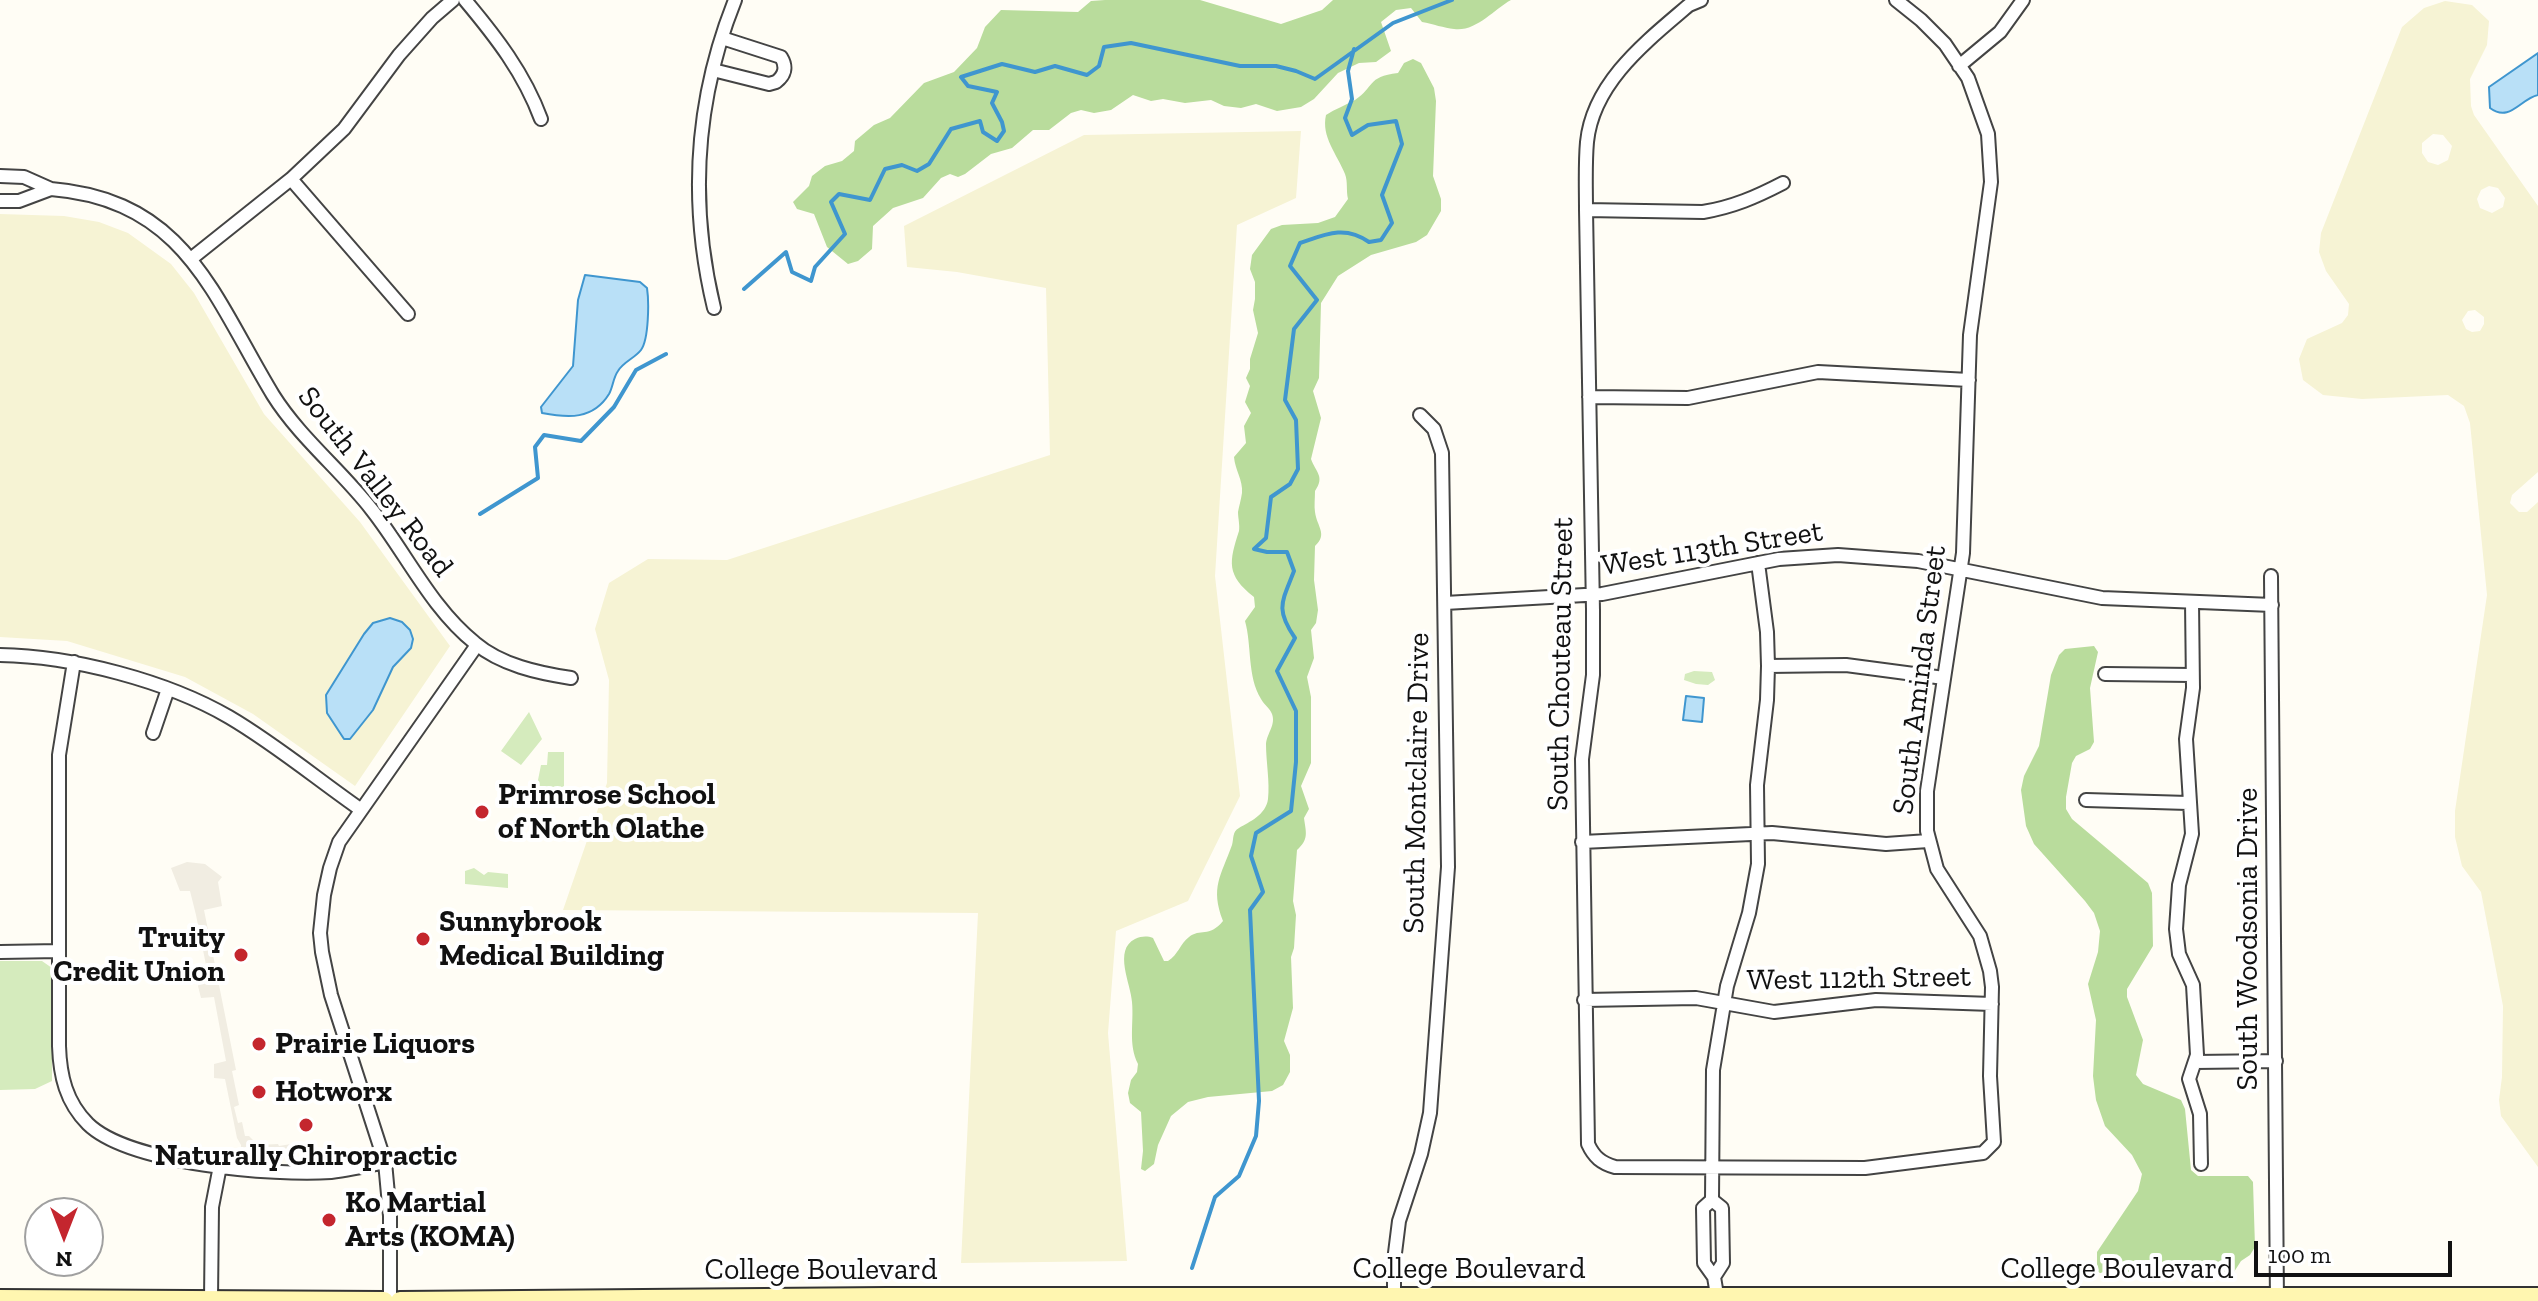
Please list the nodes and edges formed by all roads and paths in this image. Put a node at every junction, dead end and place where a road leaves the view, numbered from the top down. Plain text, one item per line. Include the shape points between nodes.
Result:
1 (453, 0) edge
2 (465, 0) edge
3 (735, 0) edge
4 (1701, 0) edge
5 (1896, 0) edge
6 (2023, 0) edge
7 (722, 38) junction
8 (1959, 66) junction
9 (713, 70) junction
10 (541, 119) dead end
11 (0, 176) edge
12 (291, 179) junction
13 (1783, 183) dead end
14 (51, 189) junction
15 (0, 201) edge
16 (1586, 210) junction
17 (192, 258) junction
18 (714, 308) dead end
19 (408, 314) dead end
20 (1969, 380) junction
21 (1589, 397) junction
22 (1420, 415) dead end
23 (1758, 563) junction
24 (1960, 571) junction
25 (2271, 576) dead end
26 (1593, 594) junction
27 (2192, 602) junction
28 (1445, 603) junction
29 (2272, 605) junction
30 (477, 645) junction
31 (0, 655) edge
32 (74, 662) junction
33 (1768, 666) junction
34 (2105, 674) dead end
35 (2192, 675) junction
36 (571, 678) dead end
37 (1944, 678) junction
38 (168, 689) junction
39 (153, 733) dead end
40 (2086, 800) dead end
41 (2188, 803) junction
42 (360, 809) junction
43 (1758, 834) junction
44 (1928, 841) junction
45 (1582, 842) junction
46 (59, 951) junction
47 (0, 952) edge
48 (1584, 1000) junction
49 (1724, 1004) junction
50 (1992, 1004) junction
51 (2276, 1061) junction
52 (2195, 1062) junction
53 (385, 1162) junction
54 (2201, 1164) dead end
55 (220, 1166) junction
56 (1712, 1166) junction
57 (1712, 1200) junction
58 (1714, 1277) junction
59 (1394, 1297) junction
60 (2538, 1297) edge
61 (1718, 1298) edge
62 (0, 1299) edge
63 (211, 1299) junction
64 (886, 1299) edge
65 (915, 1299) edge
66 (2277, 1299) edge
67 (384, 1301) edge
68 (390, 1301) edge
69 (400, 1301) edge

1 - 12 street via 399,55 344,129
2 - 10 street via 530,88
3 - 7 street
4 - 16 street, South Chouteau Street via 1630,57 1601,98 1587,138
5 - 8 street, South Aminda Street via 1945,44
6 - 8 street via 2000,32
7 - 9 street
7 - 9 street via 781,57 784,71 769,84
8 - 20 street, South Aminda Street via 1988,134 1991,182
9 - 18 street via 701,125 698,178
11 - 14 street, South Valley Road via 24,177
12 - 17 street
12 - 19 street
13 - 16 street via 1745,203 1703,212
14 - 15 street via 19,201
14 - 17 street, South Valley Road via 82,192 131,210
16 - 21 street, South Chouteau Street
17 - 30 street, South Valley Road via 293,423 371,509 427,589
20 - 21 street via 1818,372 1688,398
20 - 24 street, South Aminda Street
21 - 26 street, South Chouteau Street
22 - 28 street, South Montclaire Drive via 1434,429 1442,453
23 - 24 street, West 113th Street via 1838,555 1918,561
23 - 26 street, West 113th Street
23 - 33 street
24 - 27 street, West 113th Street via 2102,598
24 - 37 street, South Aminda Street
25 - 29 street, South Woodsonia Drive
26 - 28 street, West 113th Street
26 - 45 street, South Chouteau Street
27 - 29 street, West 113th Street
27 - 35 street
28 - 59 street, South Montclaire Drive via 1448,867 1430,1113 1399,1221
29 - 51 street, South Woodsonia Drive
30 - 36 street, South Valley Road via 518,666
30 - 42 street
31 - 32 street
32 - 38 street
32 - 46 street via 59,755
33 - 37 street via 1846,665
33 - 43 street
34 - 35 street
35 - 41 street
37 - 44 street, South Aminda Street via 1927,791
38 - 39 street
38 - 42 street via 230,718
40 - 41 street
41 - 52 street via 2192,834 2179,885 2176,929 2179,954 2193,985
42 - 53 street via 330,868 320,933 331,995
43 - 44 street via 1886,844
43 - 45 street
43 - 49 street via 1753,896
44 - 50 street, South Aminda Street via 1937,869 1980,936
45 - 48 street, South Chouteau Street
46 - 47 street
46 - 55 street via 61,1077 79,1113 119,1143
48 - 49 street, West 112th Street via 1696,998
48 - 56 street, South Chouteau Street via 1588,1144 1593,1155 1615,1167
49 - 50 street, West 112th Street via 1774,1012 1876,1000
49 - 56 street via 1713,1070
50 - 56 street, South Aminda Street via 1995,1134 1990,1149 1865,1168
51 - 52 street
51 - 66 street, South Woodsonia Drive
52 - 54 street via 2189,1079 2200,1114
53 - 55 street via 329,1172
53 - 68 street
55 - 63 street via 212,1207
56 - 57 street
57 - 58 street via 1703,1208 1704,1263
57 - 58 street via 1722,1208 1723,1263
58 - 61 street
59 - 61 main road, College Boulevard
59 - 65 main road, College Boulevard
60 - 66 main road, College Boulevard
61 - 66 main road, College Boulevard
62 - 63 main road
63 - 67 main road
64 - 65 main road, College Boulevard
64 - 69 main road, College Boulevard

